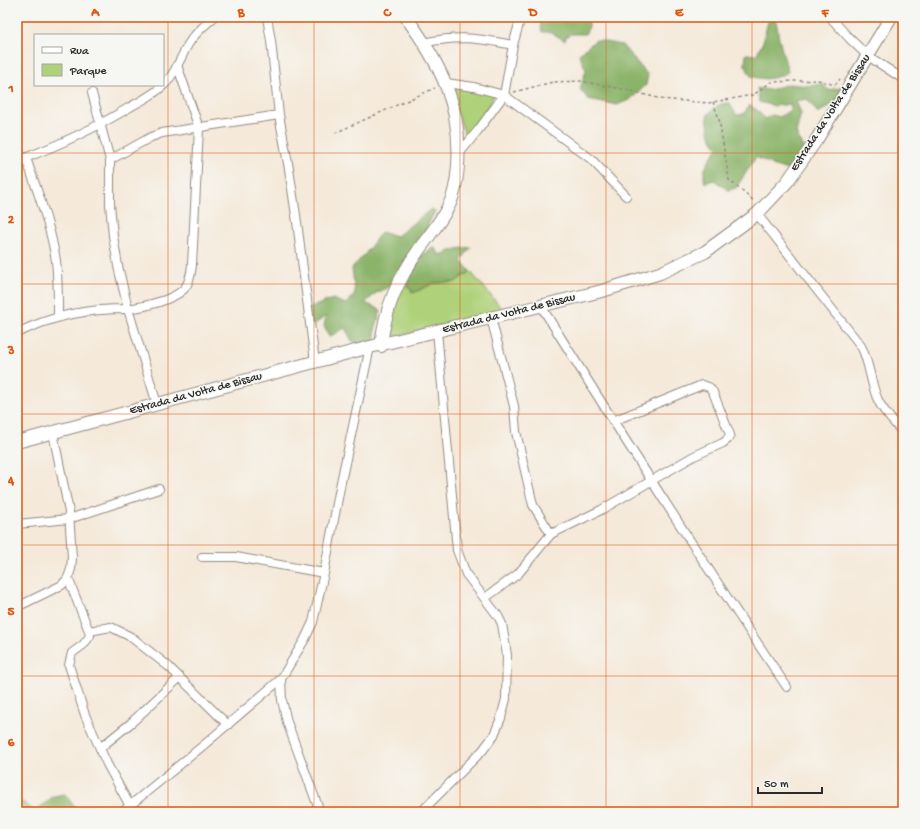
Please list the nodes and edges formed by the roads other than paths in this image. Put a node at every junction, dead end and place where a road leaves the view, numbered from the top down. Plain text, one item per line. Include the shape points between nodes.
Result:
1 (214, 17) edge
2 (267, 17) edge
3 (406, 17) edge
4 (521, 17) edge
5 (830, 17) edge
6 (891, 17) edge
7 (423, 43) junction
8 (513, 45) junction
9 (868, 56) junction
10 (177, 65) junction
11 (903, 79) edge
12 (446, 83) junction
13 (164, 85) edge
14 (163, 86) edge
15 (92, 93) dead end
16 (504, 95) junction
17 (279, 115) junction
18 (102, 124) junction
19 (198, 128) junction
20 (459, 154) junction
21 (26, 158) junction
22 (110, 160) junction
23 (17, 161) edge
24 (626, 196) dead end
25 (760, 211) junction
26 (541, 306) junction
27 (128, 308) junction
28 (58, 316) junction
29 (491, 318) junction
30 (437, 331) junction
31 (17, 333) edge
32 (376, 346) junction
33 (315, 362) junction
34 (157, 404) junction
35 (613, 421) junction
36 (52, 432) junction
37 (903, 433) edge
38 (17, 442) edge
39 (650, 481) junction
40 (160, 489) dead end
41 (69, 519) junction
42 (17, 524) edge
43 (551, 534) junction
44 (202, 557) dead end
45 (324, 573) junction
46 (68, 578) junction
47 (485, 598) junction
48 (17, 607) edge
49 (89, 631) junction
50 (180, 678) junction
51 (281, 679) junction
52 (787, 687) dead end
53 (228, 725) junction
54 (100, 748) junction
55 (130, 806) junction
56 (122, 812) edge
57 (320, 812) edge
58 (421, 812) edge

1 - 10 street via 196,33
2 - 17 street
3 - 7 main road
4 - 8 street
5 - 9 street
6 - 9 main road, Estrada da Volta de Bissau
7 - 8 street via 463,37
7 - 12 main road
8 - 16 street
9 - 11 street
9 - 25 main road, Estrada da Volta de Bissau via 817,139 786,182
10 - 13 street
10 - 19 street
12 - 16 street
12 - 20 main road via 457,122
14 - 18 street
15 - 18 street
16 - 20 street
16 - 24 street via 591,159
17 - 19 street
17 - 33 street via 297,222
18 - 21 street
18 - 22 street
19 - 22 street via 151,137
19 - 27 street via 190,278 184,288 168,299
20 - 32 main road via 455,187 448,207 399,283 386,312
21 - 23 street
21 - 28 street via 53,247 58,284
22 - 27 street via 113,236
25 - 26 main road, Estrada da Volta de Bissau via 705,252 660,273
25 - 37 street via 861,346 877,399
26 - 29 main road, Estrada da Volta de Bissau
26 - 35 street
27 - 28 street via 96,309
27 - 34 street
28 - 31 street
29 - 30 main road, Estrada da Volta de Bissau
29 - 43 street via 514,406 516,432 533,506
30 - 32 main road, Estrada da Volta de Bissau
30 - 47 street via 457,550 470,581
32 - 33 main road, Estrada da Volta de Bissau
32 - 45 street via 341,482
33 - 34 main road, Estrada da Volta de Bissau
34 - 36 main road, Estrada da Volta de Bissau
35 - 39 street
35 - 39 street via 702,385 709,387 713,392 730,435 728,439
36 - 38 main road, Estrada da Volta de Bissau
36 - 41 street
39 - 43 street via 601,510
39 - 52 street
40 - 41 street
41 - 42 street
41 - 46 street via 72,558
43 - 47 street via 518,574
44 - 45 street via 236,557
45 - 51 street via 313,622 300,650
46 - 48 street via 62,585
46 - 49 street
47 - 58 street via 498,616 505,635 508,672 506,699 501,718 494,736 483,750
49 - 50 street via 111,627 131,637
49 - 54 street via 90,636 72,653 69,665 85,715
50 - 53 street
50 - 54 street
51 - 53 street
51 - 57 street via 286,722
53 - 55 street
54 - 55 street
55 - 56 street

